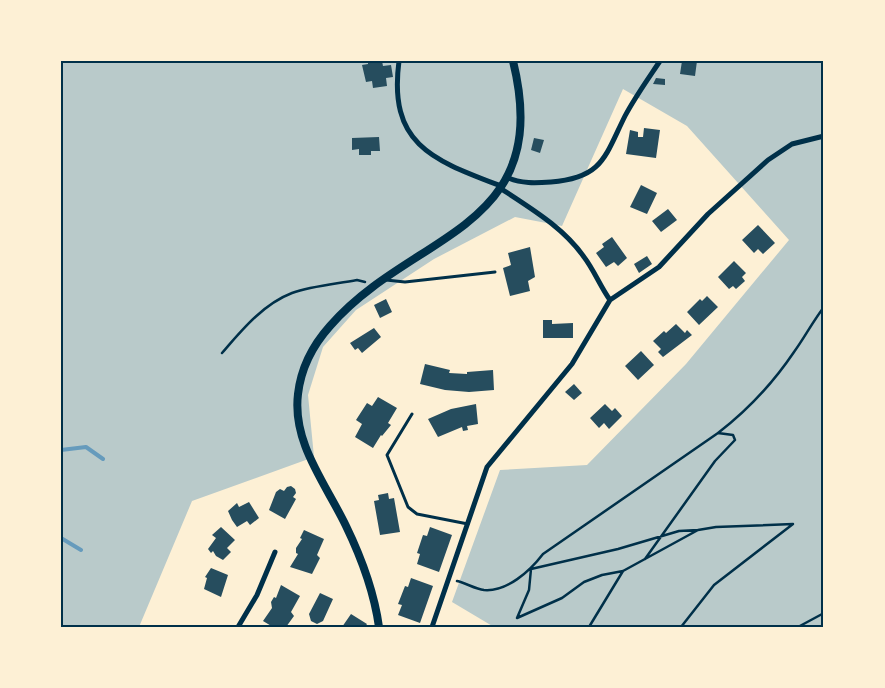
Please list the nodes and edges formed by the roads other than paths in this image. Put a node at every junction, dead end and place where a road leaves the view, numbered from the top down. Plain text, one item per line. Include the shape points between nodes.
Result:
1 (398, 61) edge
2 (513, 61) edge
3 (660, 61) edge
4 (824, 136) edge
5 (506, 177) junction
6 (501, 187) junction
7 (494, 272) dead end
8 (380, 282) junction
9 (610, 300) junction
10 (412, 414) dead end
11 (468, 524) junction
12 (275, 552) dead end
13 (238, 627) edge
14 (379, 627) edge
15 (432, 627) edge

1 - 6 street via 400,114 414,139 431,155
2 - 5 street via 520,120 516,151
3 - 5 street via 609,151 586,174 547,182 519,182
4 - 9 street via 792,144 768,160 708,214 659,267
5 - 6 street
6 - 8 street via 482,211 454,234
6 - 9 street via 538,213 573,244
7 - 8 lane
8 - 14 street via 346,309 315,345 300,382 297,408 305,447 364,565
9 - 11 street via 572,364 487,467
10 - 11 lane via 387,455 408,507 417,514
11 - 15 street
12 - 13 street via 257,595

